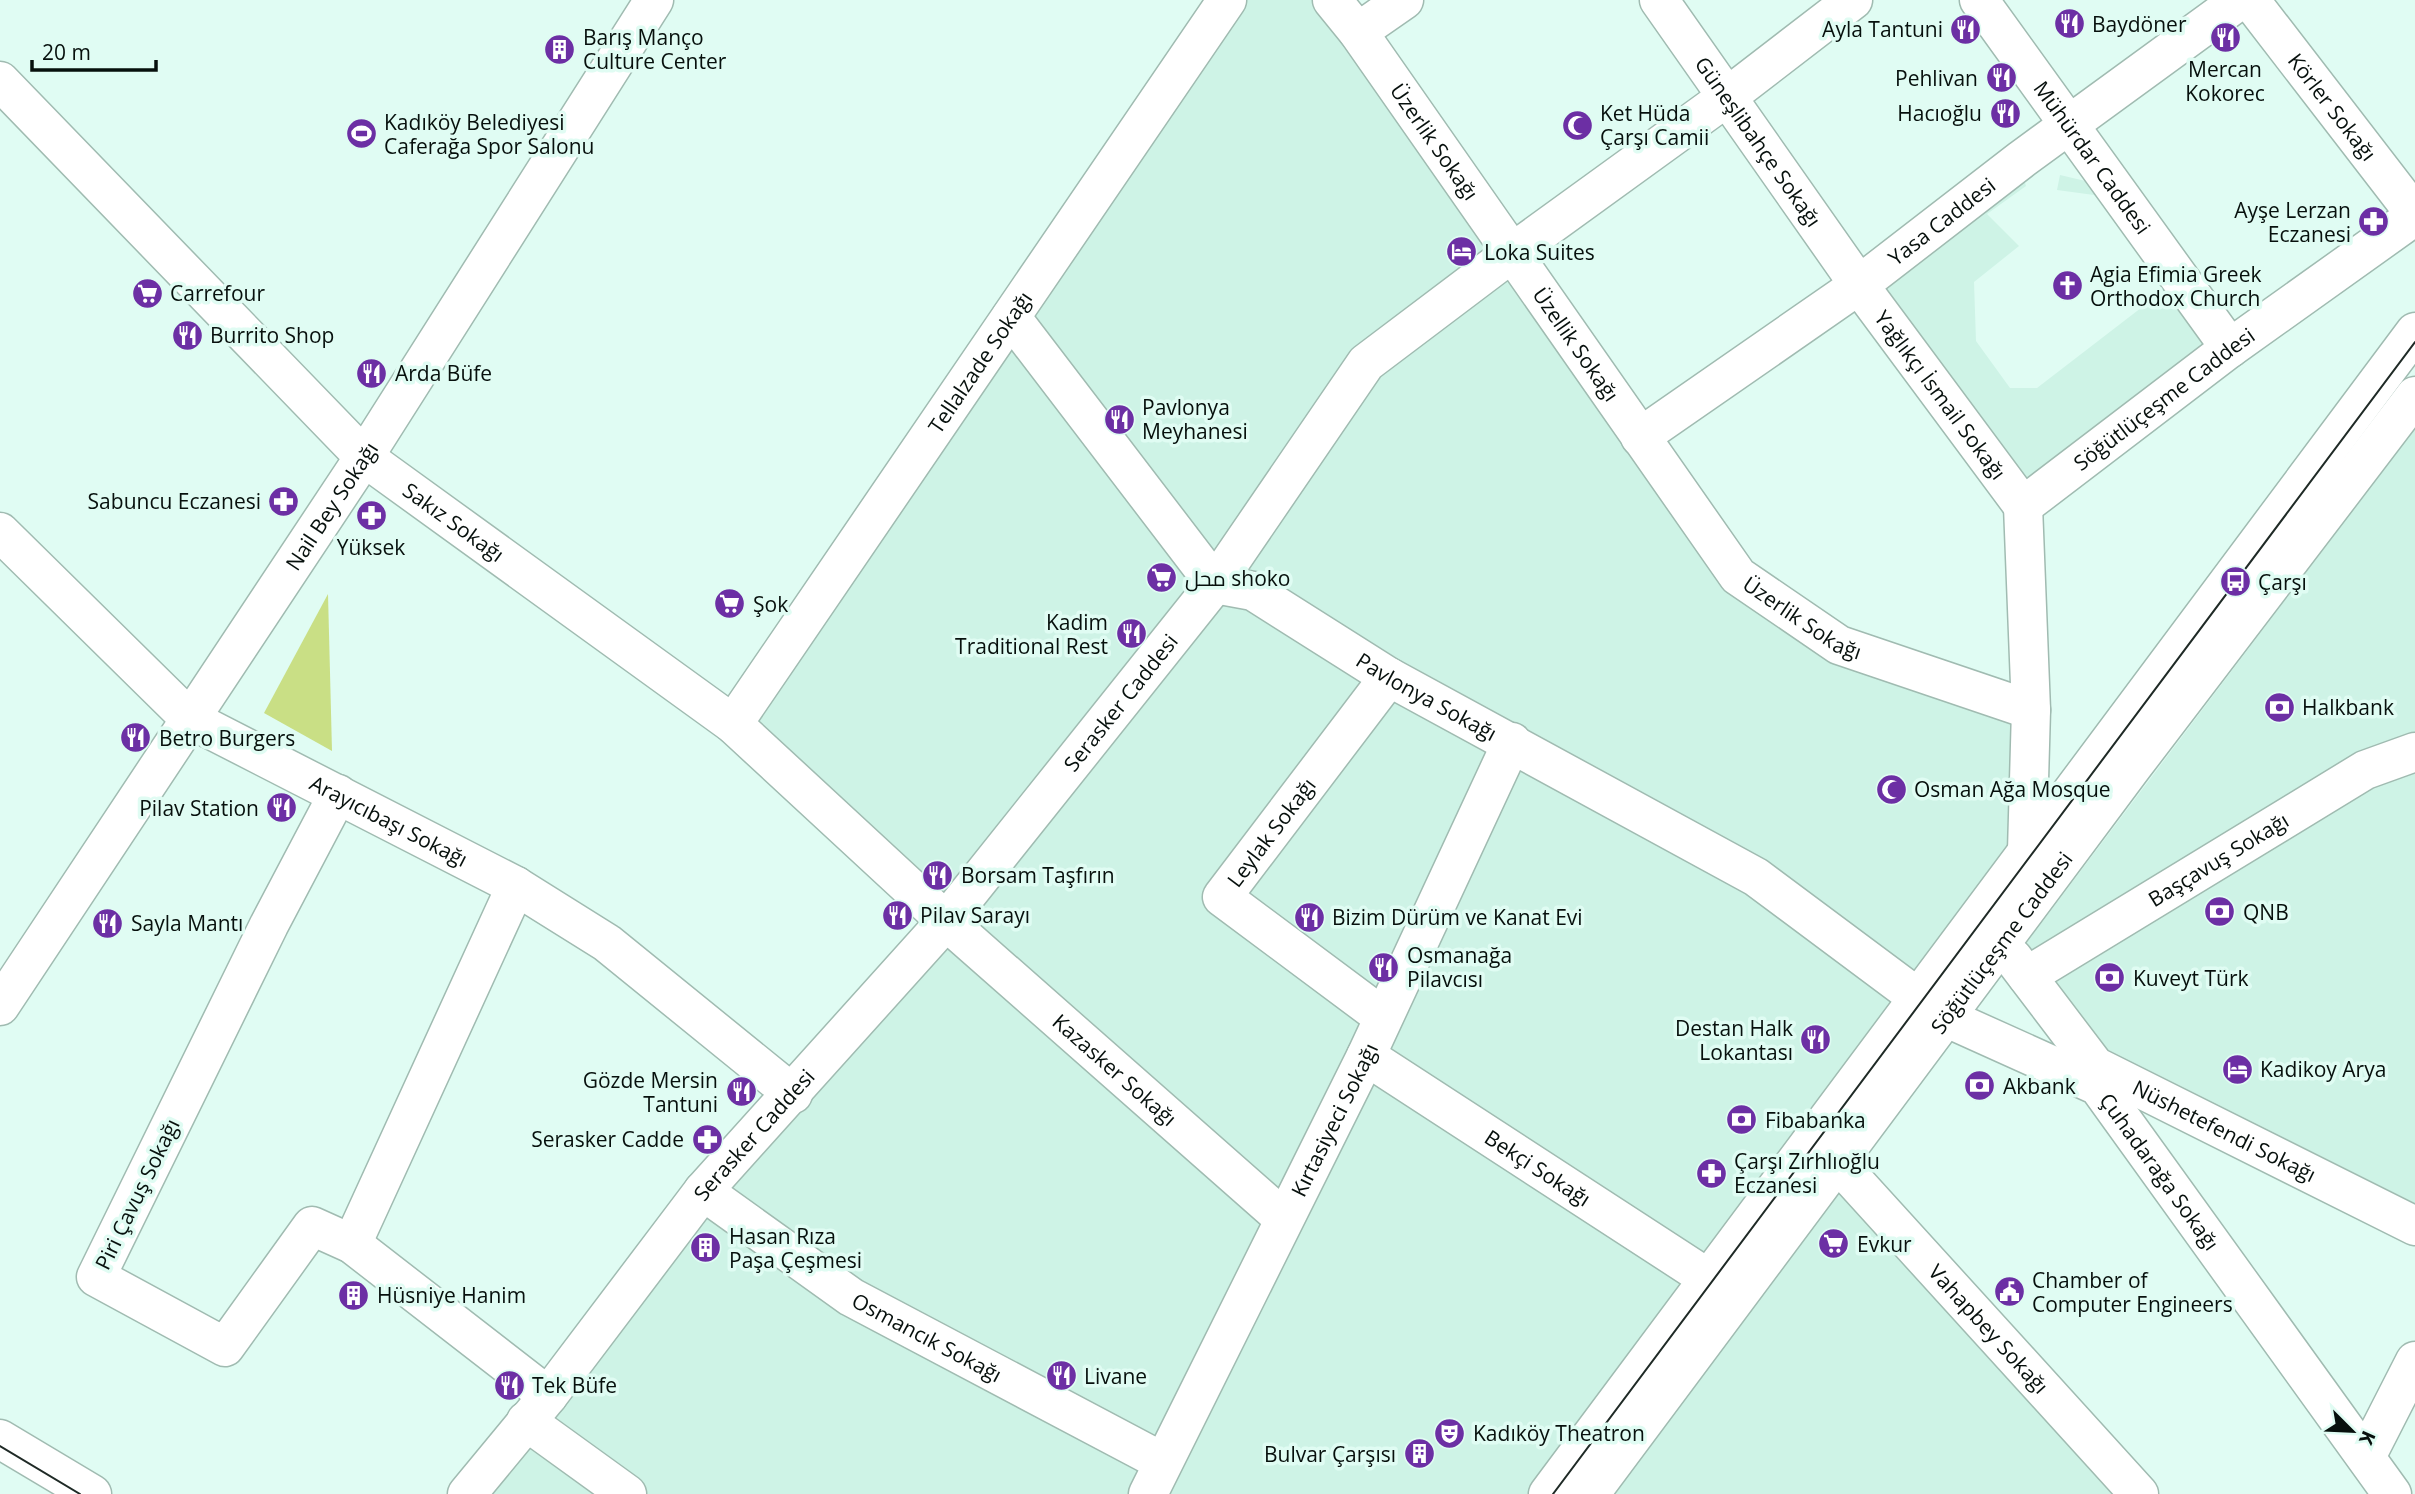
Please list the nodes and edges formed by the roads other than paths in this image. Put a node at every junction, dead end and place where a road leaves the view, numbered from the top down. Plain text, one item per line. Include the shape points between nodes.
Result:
1 (654, 0) edge
2 (1227, 0) edge
3 (1332, 0) edge
4 (1404, 0) edge
5 (1659, 0) edge
6 (1853, 0) edge
7 (1979, 0) edge
8 (2239, 0) edge
9 (2250, 0) edge
10 (1358, 32) junction
11 (0, 81) edge
12 (1727, 97) junction
13 (2068, 125) junction
14 (2415, 215) edge
15 (1513, 252) junction
16 (1859, 285) junction
17 (1011, 317) junction
18 (2415, 332) edge
19 (2230, 348) junction
20 (2415, 396) edge
21 (1640, 437) junction
22 (364, 457) junction
23 (2023, 506) junction
24 (0, 532) edge
25 (1215, 584) junction
26 (1389, 677) junction
27 (2031, 710) junction
28 (190, 719) junction
29 (733, 724) junction
30 (1512, 742) junction
31 (2415, 752) edge
32 (338, 793) junction
33 (2027, 851) junction
34 (516, 886) junction
35 (946, 921) junction
36 (2000, 946) junction
37 (2027, 976) junction
38 (0, 1006) edge
39 (1932, 1007) junction
40 (1383, 1017) junction
41 (1366, 1056) junction
42 (793, 1094) junction
43 (1838, 1163) junction
44 (703, 1191) junction
45 (1283, 1218) junction
46 (2415, 1226) edge
47 (352, 1244) junction
48 (1709, 1279) junction
49 (2415, 1361) edge
50 (537, 1409) junction
51 (0, 1439) edge
52 (2366, 1457) junction
53 (1155, 1478) edge
54 (92, 1494) edge
55 (467, 1494) edge
56 (627, 1494) edge
57 (1548, 1494) edge
58 (1590, 1494) edge
59 (2139, 1494) edge
60 (2392, 1494) edge

1 - 22 street, Nail Bey Sokağı
2 - 17 street, Tellalzade Sokağı
3 - 10 street, Üzerlik Sokağı
4 - 10 street
5 - 12 street, Güneşlibahçe Sokağı
6 - 12 street, Serasker Caddesi
7 - 13 street, Mühürdar Caddesi
8 - 13 street, Yasa Caddesi
9 - 14 street, Körler Sokağı
10 - 15 street, Üzerlik Sokağı
11 - 22 street, Sakız Sokağı
12 - 15 street, Serasker Caddesi
12 - 16 street, Güneşlibahçe Sokağı
13 - 16 street, Yasa Caddesi
13 - 19 street, Mühürdar Caddesi
14 - 19 street, Söğütlüçeşme Caddesi
15 - 21 street, Üzellik Sokağı
15 - 25 street, Serasker Caddesi via 1366,363
16 - 21 street, Yasa Caddesi
16 - 23 street, Yağlıkçı İsmail Sokağı
17 - 25 street
17 - 29 street, Tellalzade Sokağı
18 - 33 street, Söğütlüçeşme Caddesi
19 - 23 street, Söğütlüçeşme Caddesi
20 - 36 street, Söğütlüçeşme Caddesi
21 - 27 street, Üzerlik Sokağı via 1738,576 1839,645
22 - 28 street, Nail Bey Sokağı
22 - 29 street, Sakız Sokağı
23 - 27 street, Söğütlüçeşme Caddesi
24 - 28 street, Arayıcıbaşı Sokağı
25 - 26 street, Pavlonya Sokağı via 1253,591
25 - 35 street, Serasker Caddesi
26 - 30 street, Pavlonya Sokağı
26 - 40 street, Leylak Sokağı via 1222,897
27 - 33 street, Söğütlüçeşme Caddesi
28 - 32 street, Arayıcıbaşı Sokağı
28 - 38 street, Nail Bey Sokağı
29 - 35 street, Sakız Sokağı
30 - 39 street, Pavlonya Sokağı via 1756,877
30 - 40 street, Kırtasiyeci Sokağı
31 - 37 street, Başçavuş Sokağı via 2365,770
32 - 34 street, Arayıcıbaşı Sokağı
32 - 47 street, Piri Çavuş Sokağı via 96,1277 225,1347 312,1226
33 - 39 street, Söğütlüçeşme Caddesi
34 - 42 street, Arayıcıbaşı Sokağı via 607,943
34 - 47 street
35 - 42 street, Serasker Caddesi
35 - 45 street, Kazasker Sokağı
36 - 37 street, Nüshetefendi Sokağı
36 - 39 street, Söğütlüçeşme Caddesi
37 - 46 street, Nüshetefendi Sokağı via 2095,1066
39 - 43 street, Söğütlüçeşme Caddesi
39 - 48 street, Söğütlüçeşme Caddesi
39 - 52 street, Çuhadarağa Sokağı via 2098,1086
40 - 41 street, Kırtasiyeci Sokağı
41 - 45 street, Kırtasiyeci Sokağı
41 - 48 street, Bekçi Sokağı
42 - 44 street, Serasker Caddesi
43 - 58 street, Söğütlüçeşme Caddesi
43 - 59 street, Vahapbey Sokağı
44 - 50 street, Serasker Caddesi
44 - 53 street, Osmancık Sokağı via 851,1297
45 - 53 street, Kırtasiyeci Sokağı
47 - 50 street
48 - 57 street, Söğütlüçeşme Caddesi
49 - 52 street
50 - 55 street, Serasker Caddesi
50 - 56 street
51 - 54 street
52 - 60 street, Çuhadarağa Sokağı

